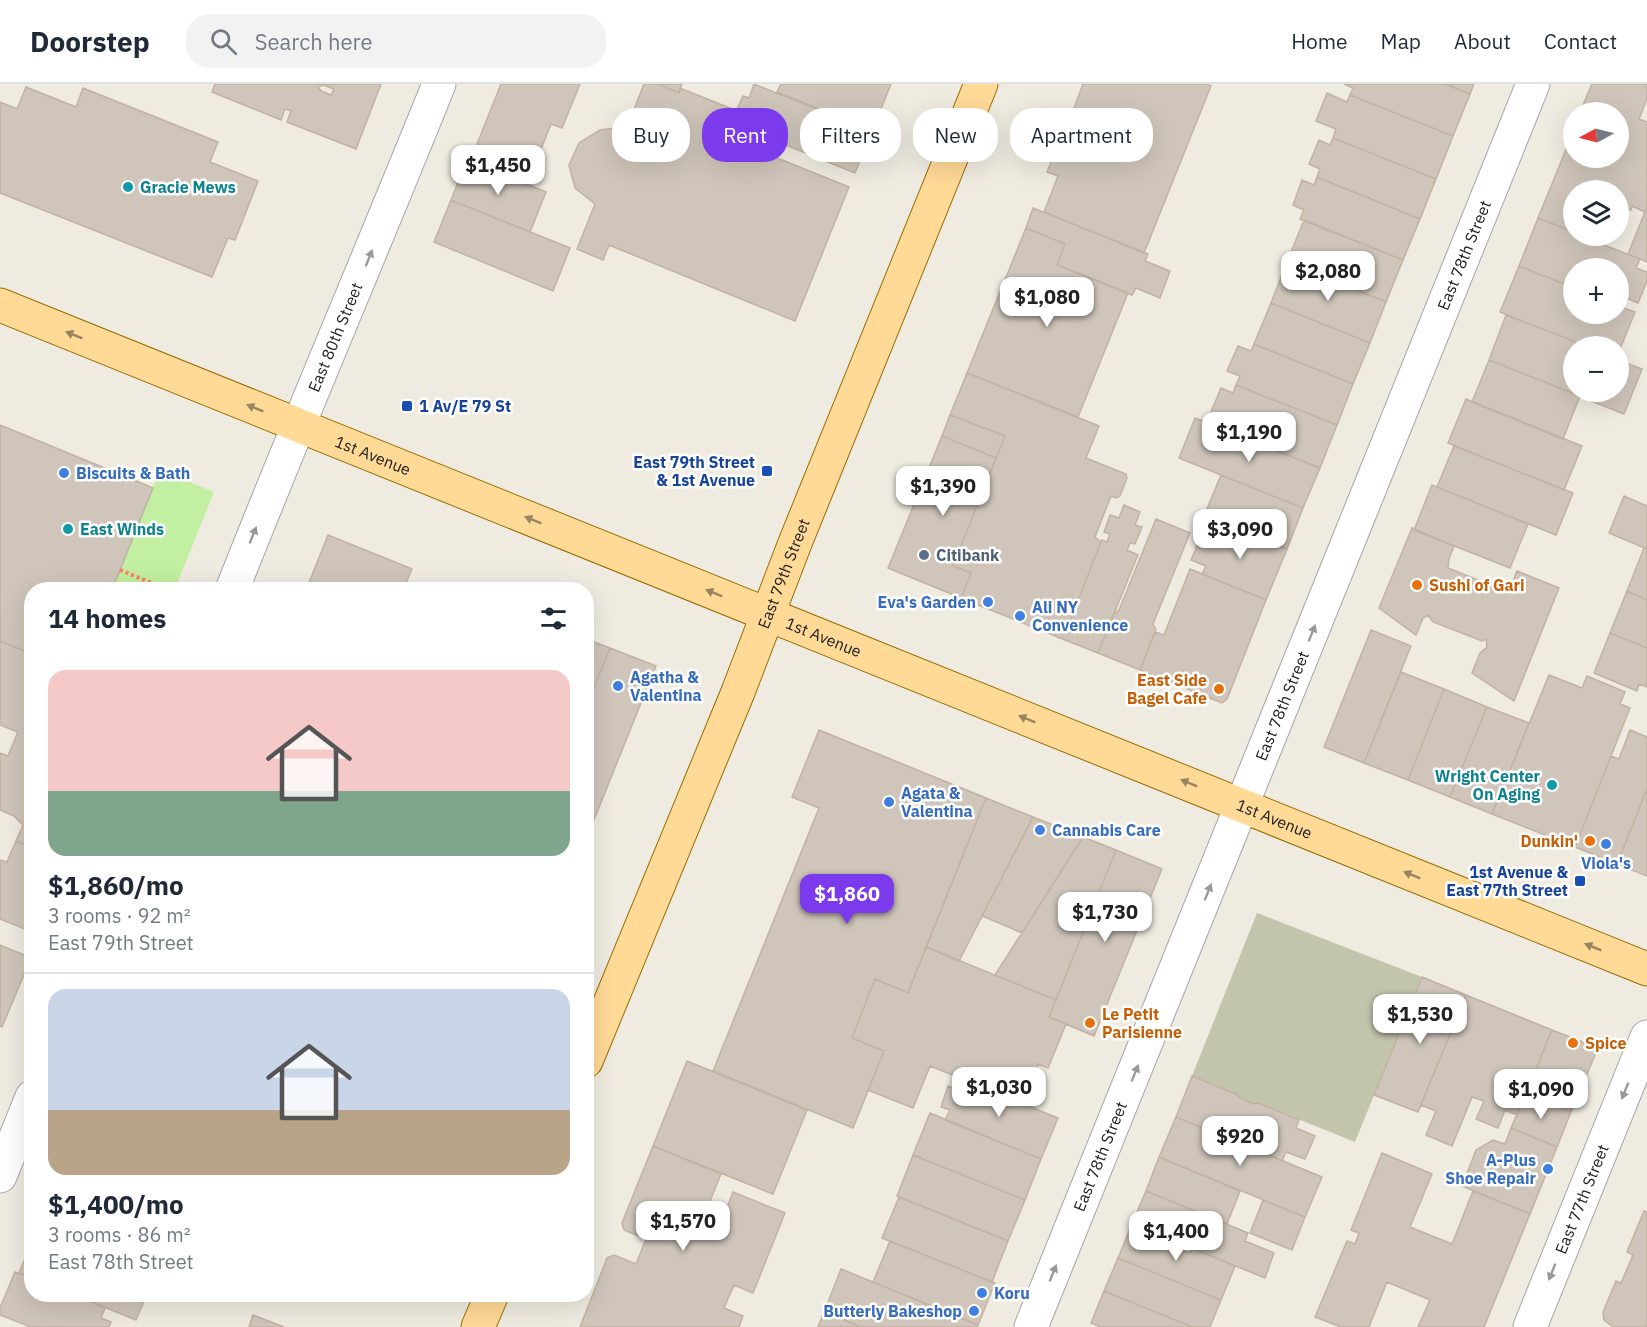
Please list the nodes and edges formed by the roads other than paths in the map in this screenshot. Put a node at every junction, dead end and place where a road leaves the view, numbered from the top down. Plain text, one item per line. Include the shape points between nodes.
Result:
1 (439, 84) edge
2 (981, 84) edge
3 (1533, 84) edge
4 (0, 305) edge
5 (298, 425) junction
6 (235, 582) edge
7 (768, 615) junction
8 (1243, 806) junction
9 (1647, 969) edge
10 (1647, 1037) edge
11 (594, 1041) edge
12 (24, 1117) edge
13 (0, 1176) edge
14 (489, 1302) edge
15 (478, 1327) edge
16 (1031, 1327) edge
17 (1530, 1327) edge

5 -> 1 street, East 80th Street
2 - 7 main road, East 79th Street
8 -> 3 street, East 78th Street
5 -> 4 main road, 1st Avenue
6 -> 5 street, East 80th Street
7 -> 5 main road, 1st Avenue
8 -> 7 main road, 1st Avenue
7 - 11 main road, East 79th Street
9 -> 8 main road, 1st Avenue
16 -> 8 street, East 78th Street
10 -> 17 street, East 77th Street
12 - 13 street
14 - 15 main road

